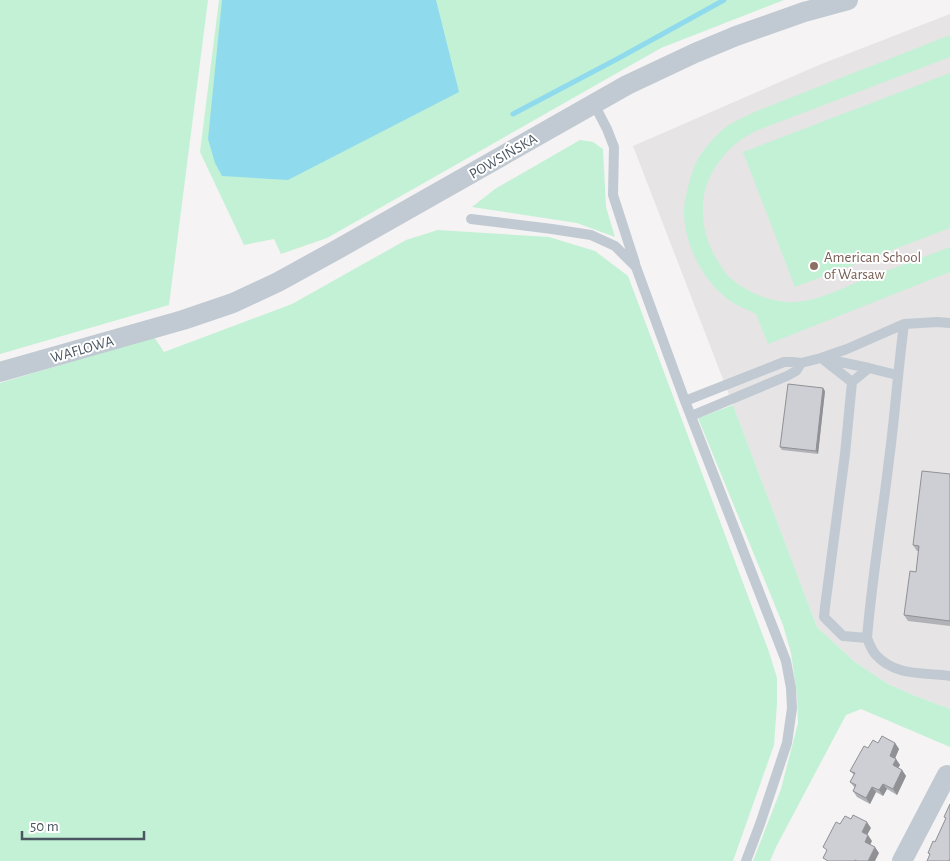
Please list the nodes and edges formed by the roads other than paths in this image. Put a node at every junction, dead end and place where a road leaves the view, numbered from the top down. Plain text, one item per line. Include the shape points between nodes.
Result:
1 (848, 0) edge
2 (594, 104) junction
3 (471, 219) dead end
4 (636, 267) junction
5 (950, 323) edge
6 (904, 324) junction
7 (164, 326) joint
8 (821, 358) junction
9 (802, 363) junction
10 (869, 368) junction
11 (0, 372) edge
12 (897, 375) junction
13 (852, 382) junction
14 (686, 401) junction
15 (692, 416) junction
16 (867, 638) junction
17 (950, 676) edge
18 (947, 775) dead end
19 (746, 861) edge
20 (902, 861) edge

1 - 2 street, POWSIŃSKA via 736,36 658,70
2 - 4 lane via 614,147 613,195
2 - 7 street, POWSIŃSKA via 278,282
3 - 4 lane via 591,236 616,246
4 - 14 lane
5 - 6 lane
6 - 8 lane
6 - 12 lane
7 - 11 street, WAFLOWA
8 - 9 lane
8 - 10 lane
8 - 13 lane
9 - 14 lane via 784,362
9 - 15 lane via 787,376
10 - 12 lane
10 - 13 lane
12 - 16 lane
13 - 16 lane via 824,617 843,636
14 - 15 lane
15 - 19 lane via 786,660 792,688 787,743
16 - 17 lane via 875,654 888,666 904,672
18 - 20 street

